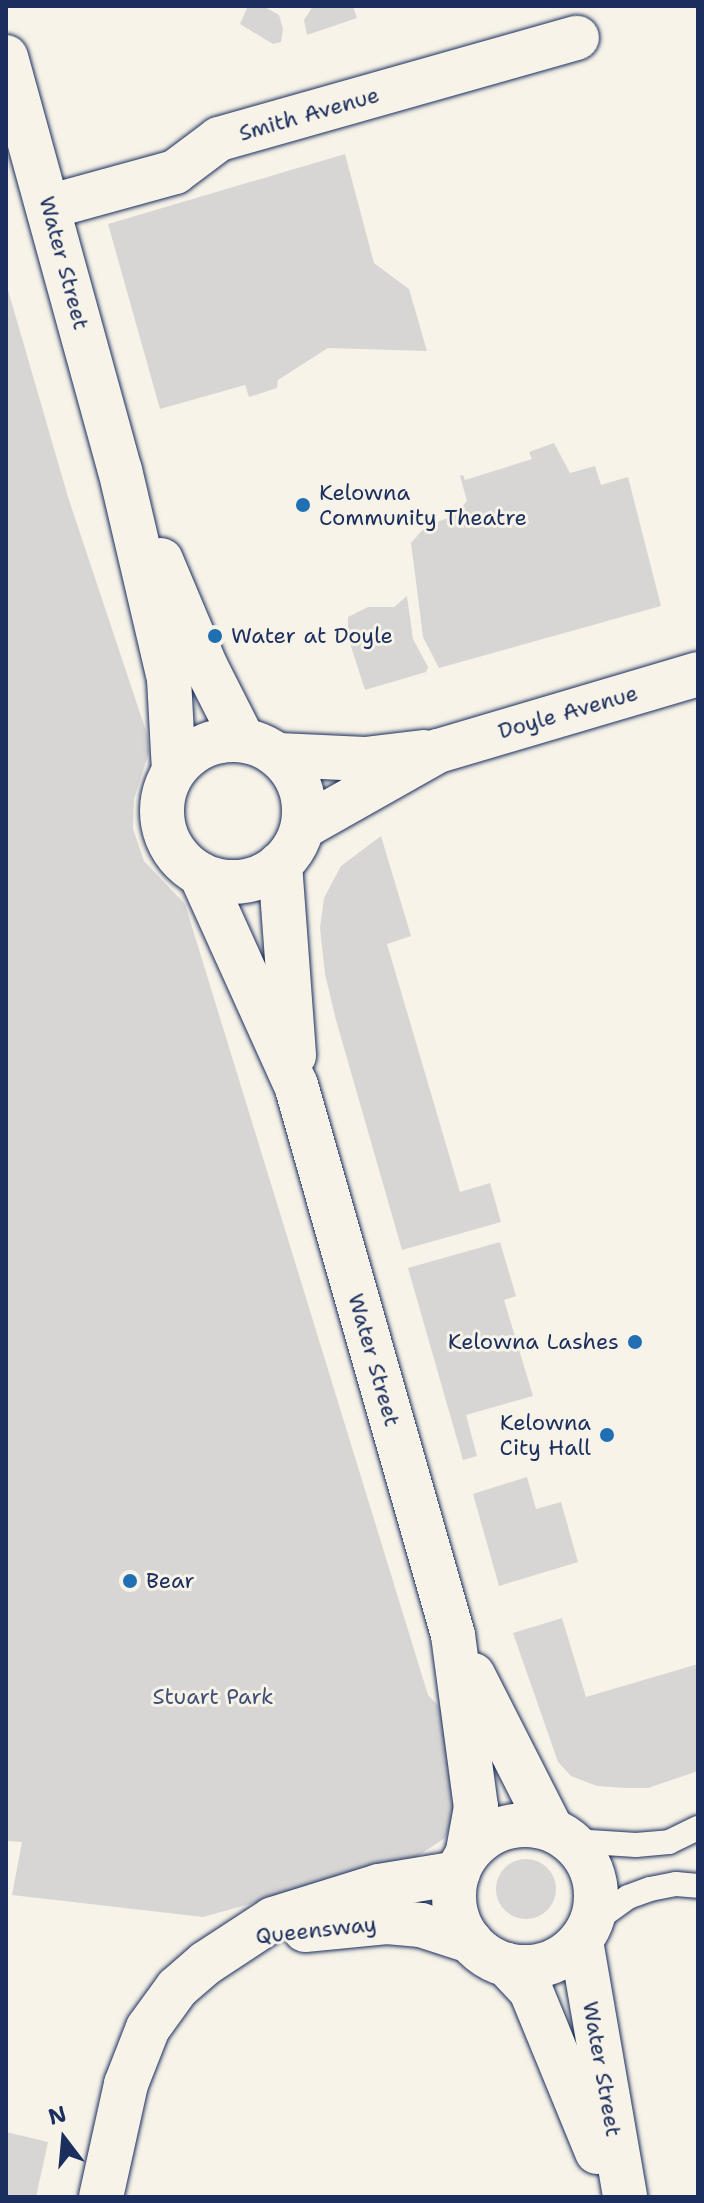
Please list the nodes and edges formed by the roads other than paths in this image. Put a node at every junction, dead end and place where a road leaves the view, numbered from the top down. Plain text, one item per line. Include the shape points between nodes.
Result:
1 (577, 38) dead end
2 (6, 57) edge
3 (48, 207) junction
4 (120, 470) junction
5 (698, 674) edge
6 (260, 747) junction
7 (438, 751) junction
8 (174, 770) junction
9 (292, 846) junction
10 (201, 875) junction
11 (296, 1085) junction
12 (453, 1635) junction
13 (698, 1828) edge
14 (563, 1835) junction
15 (463, 1862) junction
16 (698, 1886) edge
17 (586, 1932) junction
18 (243, 1938) junction
19 (470, 1941) junction
20 (507, 1965) junction
21 (101, 2197) edge
22 (615, 2197) edge
23 (625, 2197) edge

1 - 3 main road, Smith Avenue via 219,139 175,172
2 - 3 main road, Water Street
3 - 4 main road, Water Street
4 - 6 main road, Water Street via 206,667
4 - 8 main road, Water Street via 169,679
5 - 7 main road, Doyle Avenue
6 - 7 main road, Doyle Avenue via 365,759
6 - 8 main road via 206,744
6 - 9 main road via 300,785 304,805
7 - 9 main road, Doyle Avenue
8 - 10 main road via 161,808 163,829 184,863
9 - 10 main road via 263,876 242,882
9 - 11 main road, Water Street
10 - 11 main road, Water Street
11 - 12 main road, Water Street
12 - 14 main road, Water Street
12 - 15 main road, Water Street via 476,1807
13 - 14 lane via 669,1842 636,1845
14 - 15 main road via 527,1824 503,1828
14 - 17 main road via 590,1865 597,1894
15 - 18 main road, Queensway via 273,1919
15 - 19 main road via 454,1897 458,1920
16 - 17 lane via 676,1884 628,1897
17 - 20 main road via 565,1955 526,1968
17 - 23 main road, Water Street
18 - 19 main road, Queensway via 387,1922 421,1925
18 - 21 main road via 177,1988 148,2028 126,2084
19 - 20 main road
20 - 22 main road, Water Street via 531,1991

